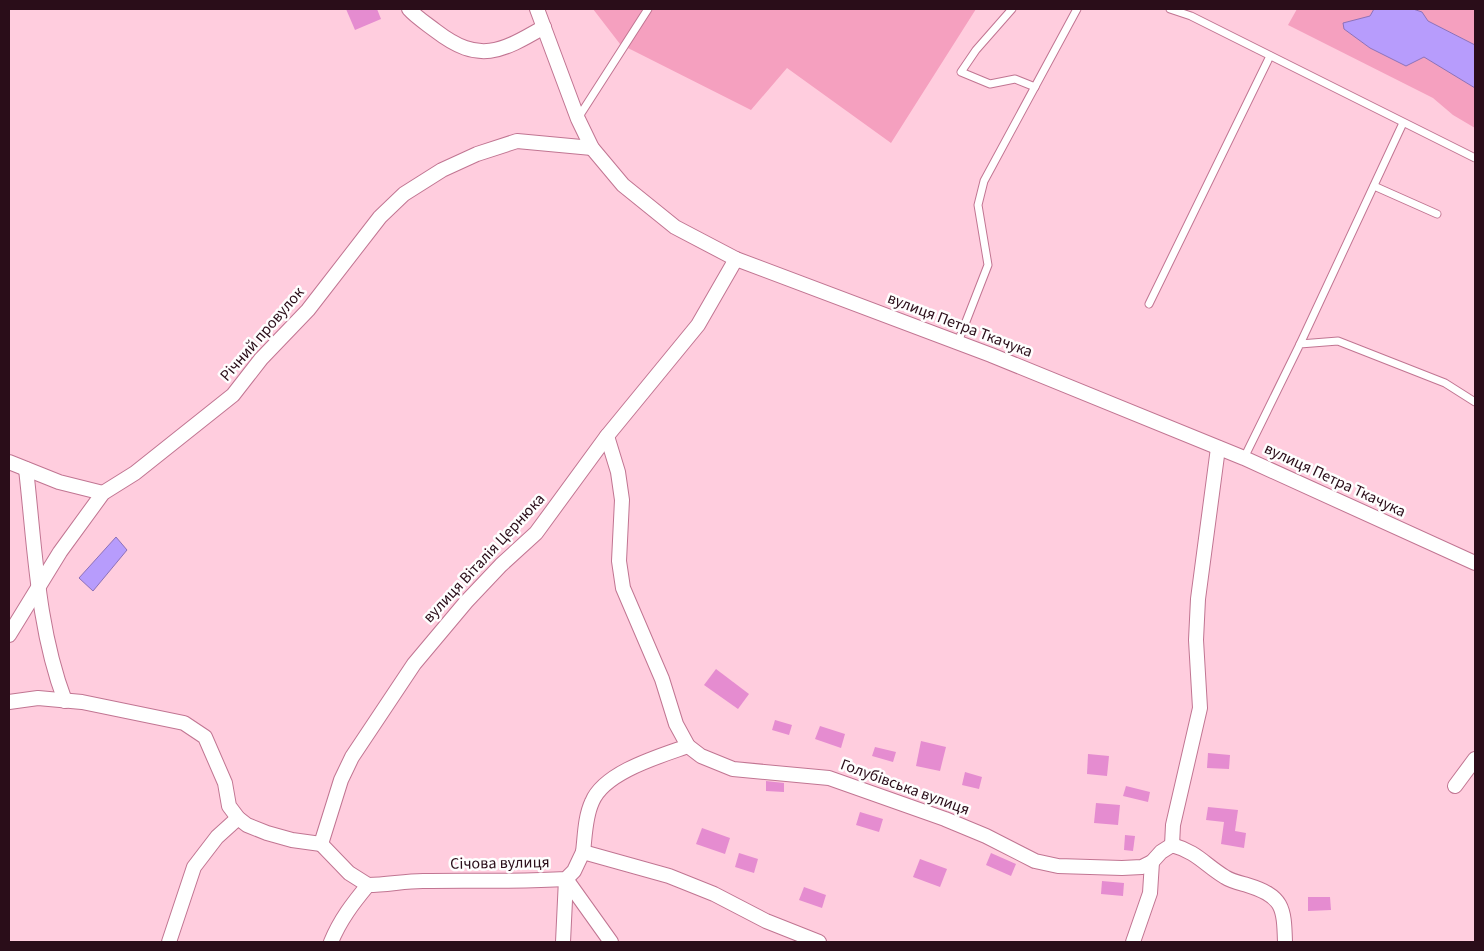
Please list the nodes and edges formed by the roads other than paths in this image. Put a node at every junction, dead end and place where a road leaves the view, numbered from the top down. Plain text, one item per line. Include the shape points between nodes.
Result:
1 (409, 9) edge
2 (537, 9) edge
3 (648, 9) edge
4 (1012, 9) edge
5 (1077, 9) edge
6 (1174, 9) edge
7 (544, 27) junction
8 (1270, 56) junction
9 (1035, 87) junction
10 (578, 119) junction
11 (1403, 123) junction
12 (592, 148) junction
13 (1475, 158) edge
14 (1374, 186) junction
15 (1437, 214) dead end
16 (736, 259) junction
17 (1149, 304) dead end
18 (958, 342) junction
19 (1300, 344) junction
20 (1475, 402) edge
21 (607, 436) junction
22 (1218, 448) junction
23 (1244, 458) junction
24 (9, 462) edge
25 (26, 469) junction
26 (103, 493) junction
27 (1475, 563) edge
28 (39, 588) junction
29 (9, 635) edge
30 (65, 701) junction
31 (9, 702) edge
32 (688, 746) junction
33 (1475, 759) edge
34 (1455, 786) dead end
35 (238, 818) junction
36 (320, 844) junction
37 (1172, 845) junction
38 (583, 852) junction
39 (1152, 862) junction
40 (566, 879) junction
41 (368, 885) junction
42 (168, 942) edge
43 (331, 942) edge
44 (563, 942) edge
45 (611, 942) edge
46 (819, 942) edge
47 (1134, 942) edge
48 (1285, 942) edge

1 - 7 street via 445,38 466,50 490,51 515,44
2 - 7 street, вулиця Петра Ткачука
3 - 10 lane
4 - 9 lane via 961,72 990,84 1015,79
5 - 9 lane
6 - 8 lane
7 - 10 street, вулиця Петра Ткачука
8 - 11 lane
8 - 17 lane
9 - 18 lane via 984,181 978,205 988,265
10 - 12 street, вулиця Петра Ткачука
11 - 13 lane
11 - 14 lane
12 - 16 street, вулиця Петра Ткачука via 623,185 676,227
12 - 26 street, Річний провулок via 517,141 442,170 404,194 380,217 308,310 233,395 135,473
14 - 15 lane
14 - 19 lane
16 - 18 street, вулиця Петра Ткачука
16 - 21 street, вулиця Віталія Цернюка via 698,325
18 - 22 street, вулиця Петра Ткачука
19 - 20 lane via 1338,342 1445,383
19 - 23 lane
21 - 32 street, Голубівська вулиця via 622,500 619,553 623,588 662,679 676,724
21 - 36 street, вулиця Віталія Цернюка via 536,533 489,578 414,664 352,757
22 - 23 street, вулиця Петра Ткачука
22 - 37 street via 1198,599 1196,640 1200,708 1173,825
23 - 27 street, вулиця Петра Ткачука
24 - 25 street
25 - 26 street via 59,482
25 - 28 street
26 - 28 street, Річний провулок via 60,552
28 - 29 street, Річний провулок
28 - 30 street via 53,669
30 - 31 street via 38,698
30 - 35 street via 184,723 205,737 224,783 229,806
32 - 38 street via 638,765 600,790 588,813
32 - 39 street, Голубівська вулиця via 701,756 733,769 829,778 986,836 1034,860 1074,867 1122,868 1142,867
33 - 34 street
35 - 36 street via 266,833
35 - 42 street via 217,837 194,867
36 - 41 street via 349,873
37 - 39 street, Голубівська вулиця
37 - 48 street via 1190,850 1226,878 1261,889 1276,898 1284,914
38 - 40 street, Січова вулиця via 574,871
38 - 46 street via 669,876
39 - 47 street via 1150,894
40 - 41 street, Січова вулиця
40 - 44 street
40 - 45 street
41 - 43 street via 346,913

